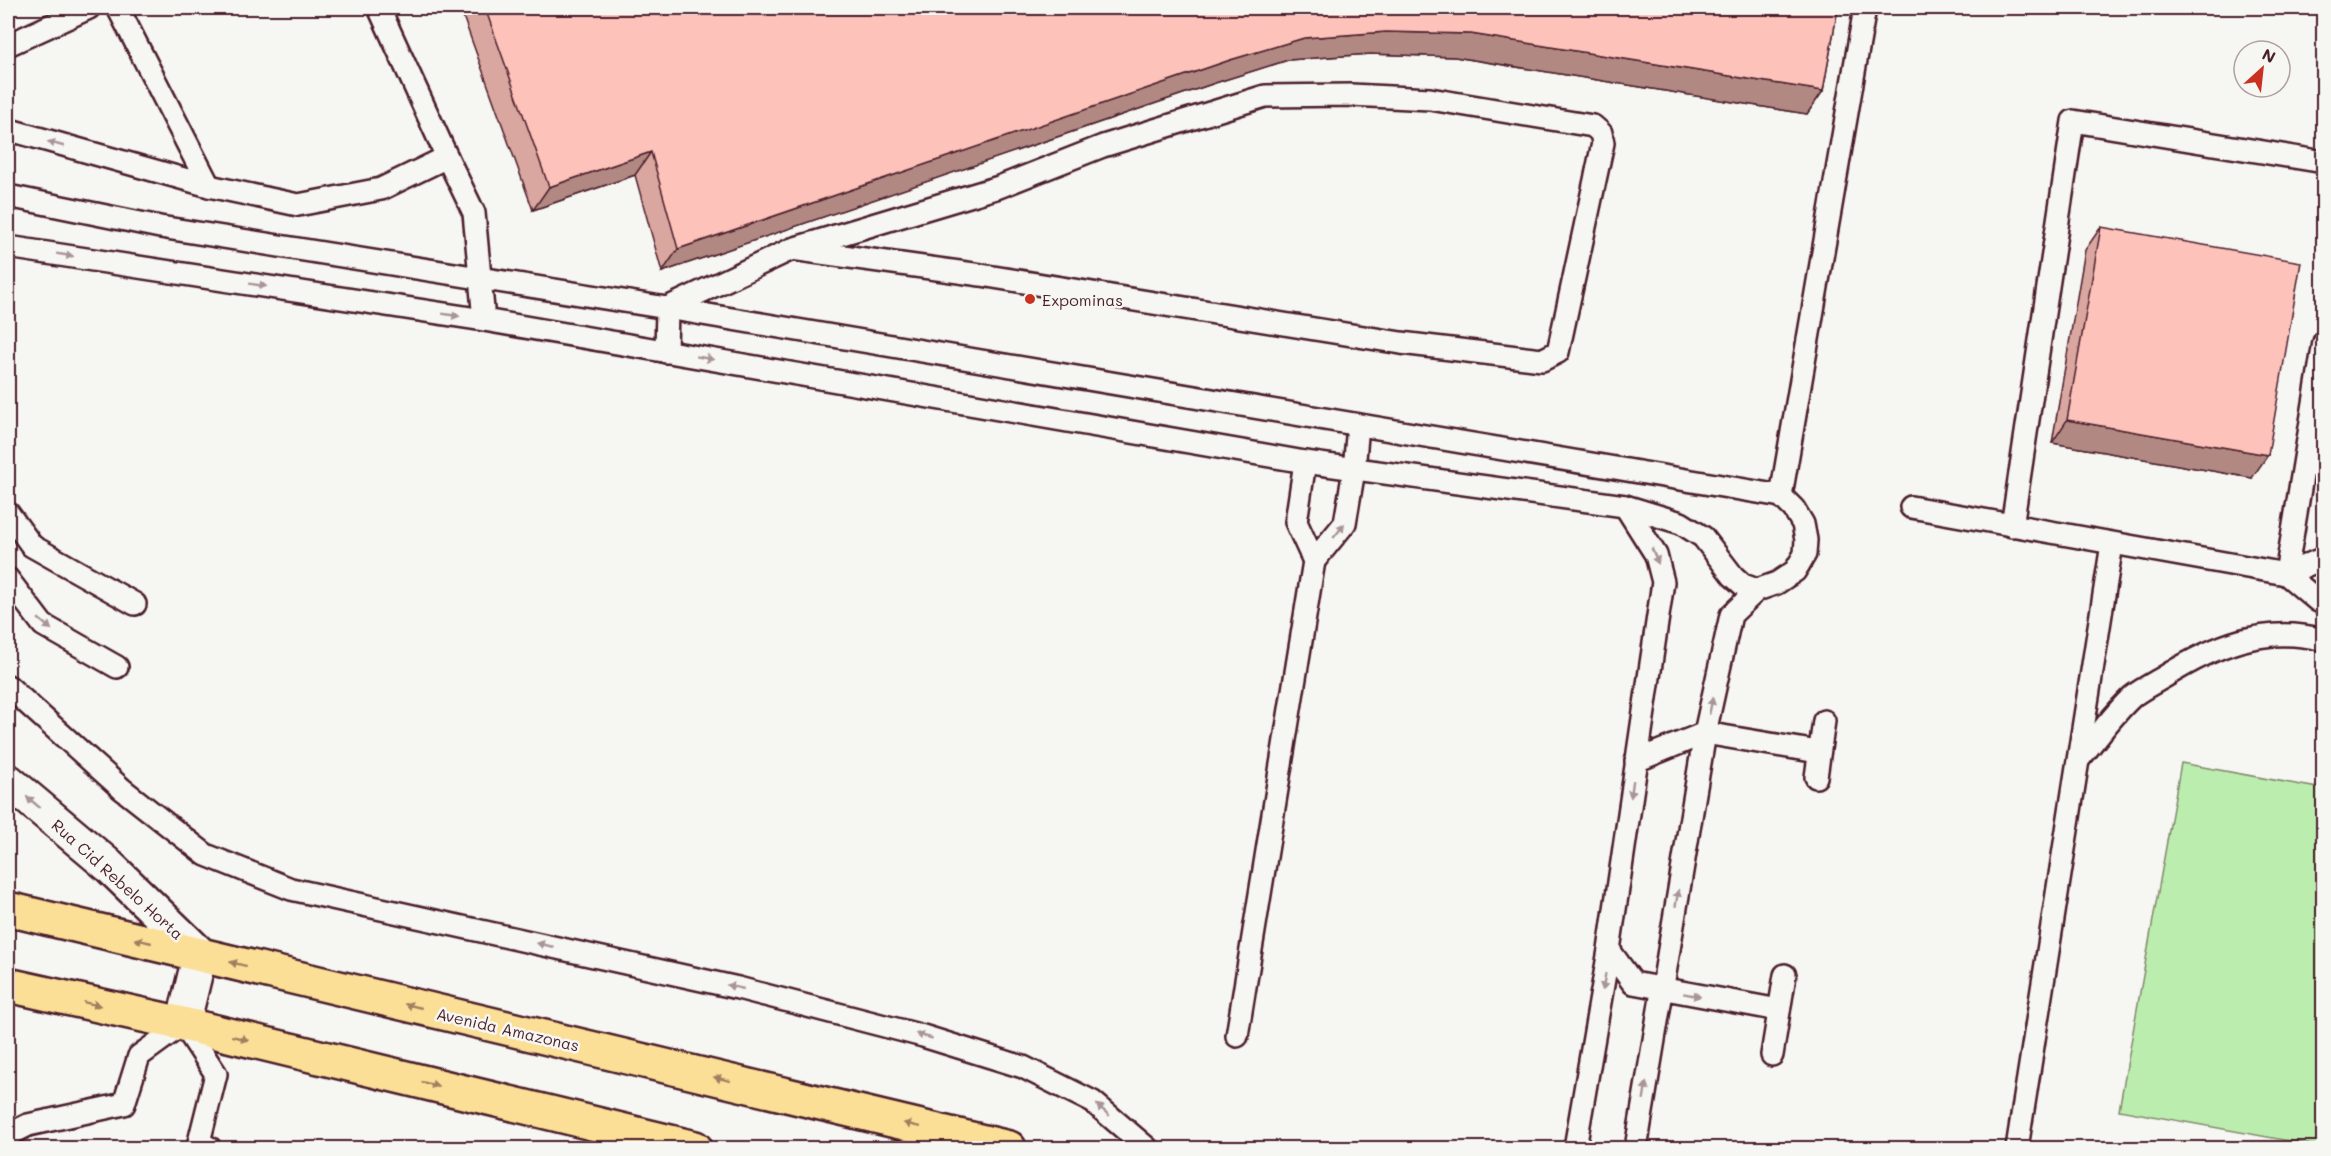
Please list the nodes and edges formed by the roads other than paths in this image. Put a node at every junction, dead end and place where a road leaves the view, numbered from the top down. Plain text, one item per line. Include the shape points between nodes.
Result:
1 (89, 8) edge
2 (118, 8) edge
3 (379, 8) edge
4 (1864, 8) edge
5 (45, 16) edge
6 (8, 45) edge
7 (8, 127) edge
8 (447, 157) junction
9 (2324, 162) edge
10 (209, 186) junction
11 (8, 196) edge
12 (8, 246) edge
13 (792, 249) junction
14 (482, 280) junction
15 (667, 308) junction
16 (484, 320) junction
17 (2324, 342) edge
18 (666, 352) junction
19 (1358, 425) junction
20 (1305, 462) junction
21 (1354, 470) junction
22 (1781, 496) junction
23 (1625, 506) junction
24 (1911, 507) dead end
25 (8, 513) edge
26 (2012, 526) junction
27 (2112, 544) junction
28 (2324, 558) edge
29 (1314, 561) junction
30 (2286, 574) junction
31 (8, 579) edge
32 (1757, 590) junction
33 (2324, 602) edge
34 (135, 604) dead end
35 (2324, 639) edge
36 (117, 667) dead end
37 (8, 686) edge
38 (1824, 722) dead end
39 (1705, 733) junction
40 (1818, 752) junction
41 (2079, 759) junction
42 (1636, 761) junction
43 (1816, 777) dead end
44 (8, 781) edge
45 (8, 909) edge
46 (1609, 950) junction
47 (200, 954) junction
48 (1785, 975) dead end
49 (8, 986) edge
50 (1662, 990) junction
51 (1779, 1010) junction
52 (183, 1024) junction
53 (1237, 1036) dead end
54 (1772, 1055) dead end
55 (8, 1136) edge
56 (2018, 1147) edge
57 (210, 1149) edge
58 (696, 1149) edge
59 (1009, 1149) edge
60 (1147, 1149) edge
61 (1575, 1149) edge
62 (1636, 1149) edge

1 - 5 lane
2 - 10 lane
3 - 8 lane
4 - 22 lane
5 - 6 lane
10 -> 7 lane
8 - 10 lane via 381,189 298,205
8 - 14 lane via 474,213
9 - 26 lane via 2073,121
11 - 14 lane via 160,227
12 -> 16 lane
13 - 13 lane via 999,187 1103,146 1265,96 1430,99 1593,126 1601,133 1603,143 1558,352 1542,360 1401,343
13 - 15 lane
14 - 15 lane
14 - 16 lane
15 - 18 lane
15 - 19 lane
16 - 18 lane
17 - 30 lane
18 -> 20 lane
19 - 21 lane
19 - 22 lane
20 - 21 lane
20 - 29 lane via 1296,522
21 - 23 lane
29 -> 21 lane via 1345,523
22 - 32 lane via 1803,524 1806,554 1794,571
23 - 32 lane via 1681,523 1703,537 1732,576
23 -> 42 lane via 1656,555 1663,582
24 - 26 lane
25 - 34 lane via 32,546
26 - 27 lane
27 - 30 lane
27 - 41 lane
28 - 30 lane
29 - 53 lane
30 - 33 lane
31 -> 36 lane via 44,625
39 -> 32 lane via 1731,615
35 - 41 lane via 2279,633 2250,638 2202,657 2134,696
60 -> 37 lane via 1092,1102 1012,1063 738,988 291,889 206,855 122,789
38 - 40 lane
39 - 40 lane
39 - 42 lane
50 -> 39 lane
40 - 43 lane
41 - 56 lane
42 -> 46 lane
47 -> 44 street, Rua Cid Rebelo Horta via 108,865
47 -> 45 main road, Avenida Amazonas
46 - 50 lane via 1633,983
46 -> 61 lane
47 - 52 street
59 -> 47 main road, Avenida Amazonas
48 - 51 lane
49 -> 52 main road
50 -> 51 lane
62 -> 50 lane
51 - 54 lane
52 - 55 lane via 139,1056 124,1104 28,1125
52 - 57 lane via 216,1074 199,1142
52 -> 58 main road

